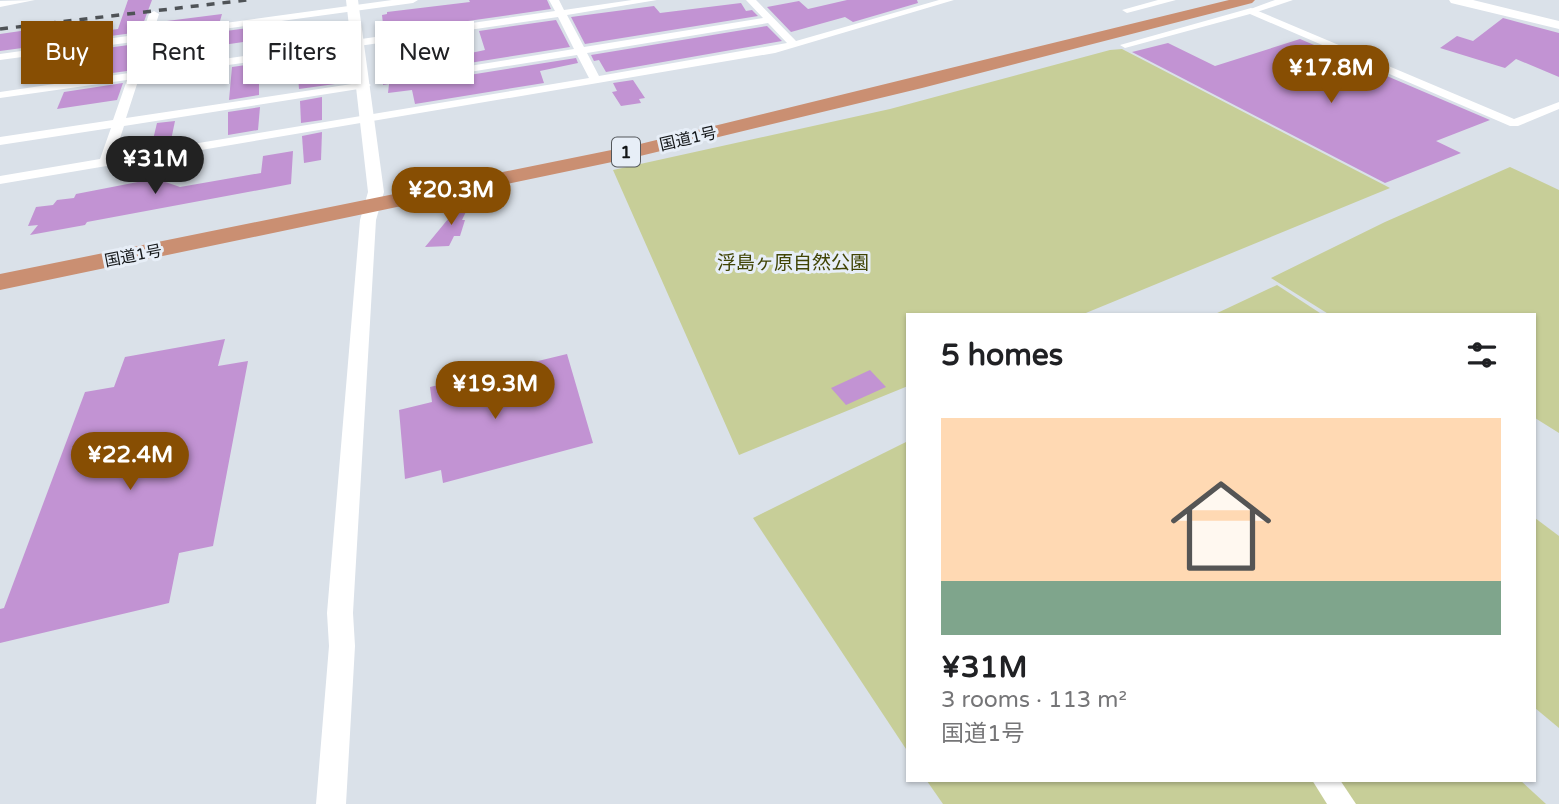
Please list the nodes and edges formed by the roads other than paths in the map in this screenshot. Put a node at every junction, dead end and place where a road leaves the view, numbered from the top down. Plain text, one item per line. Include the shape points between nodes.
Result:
1 (30, 0) edge
2 (413, 0) edge
3 (554, 0) edge
4 (652, 0) edge
5 (751, 0) edge
6 (949, 0) edge
7 (1171, 0) edge
8 (1204, 0) edge
9 (1287, 0) edge
10 (1456, 0) edge
11 (0, 4) edge
12 (353, 4) edge
13 (1249, 6) edge
14 (1127, 10) dead end
15 (561, 13) junction
16 (154, 14) dead end
17 (770, 20) junction
18 (152, 21) edge
19 (229, 24) edge
20 (1559, 25) edge
21 (127, 40) edge
22 (361, 44) edge
23 (1125, 45) dead end
24 (795, 46) junction
25 (580, 51) junction
26 (361, 52) edge
27 (0, 57) edge
28 (474, 68) edge
29 (127, 76) edge
30 (596, 81) junction
31 (131, 84) edge
32 (365, 85) junction
33 (0, 95) edge
34 (1559, 105) edge
35 (368, 118) junction
36 (120, 122) junction
37 (0, 141) edge
38 (106, 161) junction
39 (0, 180) edge
40 (375, 199) junction
41 (0, 266) edge
42 (0, 282) edge
43 (1326, 782) edge
44 (331, 804) edge
45 (1343, 804) edge

1 - 11 street
2 - 12 street
3 - 15 street
4 - 15 street
5 - 17 street
6 - 24 street
7 - 14 street
8 - 40 highway, 国道1号 / 1 via 809,99
9 - 13 street
10 - 20 main road
12 - 19 street
13 - 23 street
13 - 34 street via 1514,123
13 - 40 highway, 国道1号 / 1 via 753,123
15 - 22 street
15 - 25 street
16 - 18 street
17 - 24 street
17 - 25 street
21 - 27 street
24 - 30 street
25 - 28 street
25 - 30 street
26 - 32 street
29 - 33 street
30 - 35 street
31 - 36 street
32 - 35 street
32 - 36 street
35 - 38 street
35 - 40 street
36 - 37 street
36 - 38 street
38 - 39 street
40 - 41 highway, 国道1号 / 1
40 - 42 highway, 国道1号 / 1
40 - 44 street via 368,220
43 - 45 street

